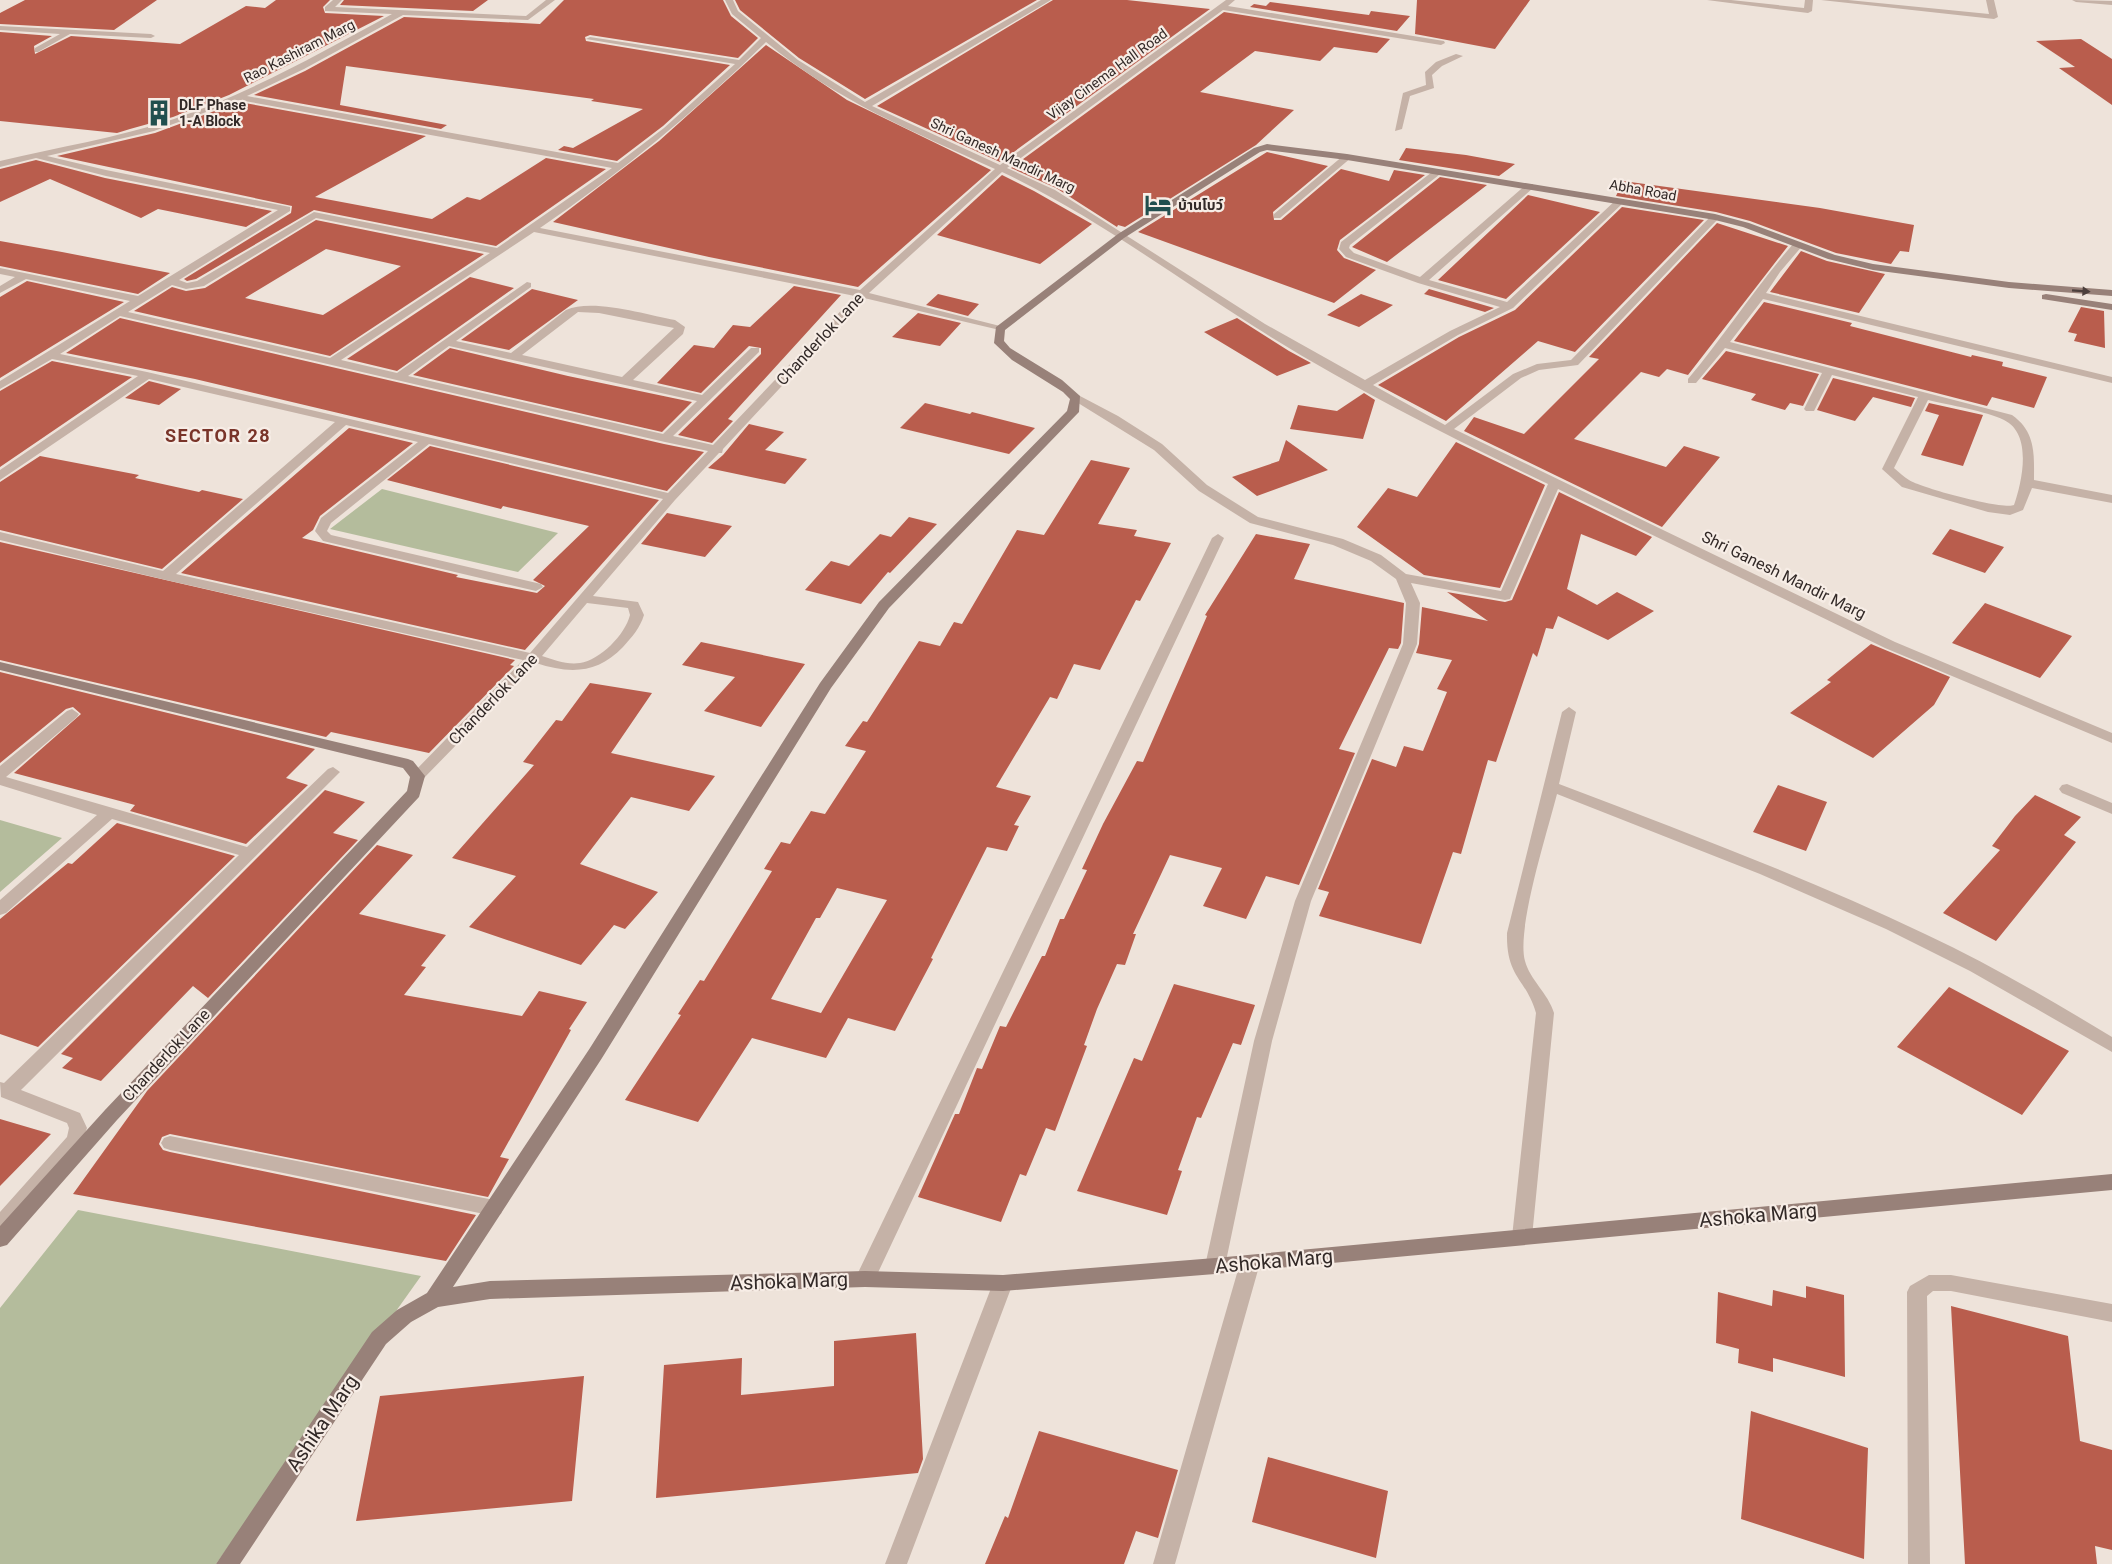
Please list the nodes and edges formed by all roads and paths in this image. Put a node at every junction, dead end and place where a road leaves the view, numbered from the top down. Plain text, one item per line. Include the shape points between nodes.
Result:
1 (338, 0) edge
2 (551, 0) edge
3 (729, 0) edge
4 (1047, 0) edge
5 (1231, 0) edge
6 (1711, 0) edge
7 (1809, 0) edge
8 (1825, 0) edge
9 (1990, 0) edge
10 (2076, 0) edge
11 (2112, 3) edge
12 (1220, 8) junction
13 (400, 13) junction
14 (0, 28) edge
15 (68, 32) junction
16 (151, 36) dead end
17 (766, 38) junction
18 (590, 39) dead end
19 (1440, 43) dead end
20 (38, 50) dead end
21 (1459, 56) dead end
22 (743, 63) junction
23 (237, 97) junction
24 (865, 106) junction
25 (1398, 129) dead end
26 (34, 155) junction
27 (1347, 157) junction
28 (0, 164) edge
29 (622, 167) junction
30 (1000, 169) junction
31 (1439, 171) junction
32 (1530, 186) junction
33 (1620, 201) junction
34 (1277, 216) dead end
35 (1714, 217) junction
36 (531, 229) junction
37 (1120, 236) junction
38 (1798, 245) junction
39 (497, 250) junction
40 (0, 271) edge
41 (24, 276) junction
42 (171, 281) junction
43 (1422, 281) junction
44 (527, 285) dead end
45 (2008, 285) junction
46 (0, 290) edge
47 (2112, 293) edge
48 (862, 294) junction
49 (1760, 295) junction
50 (140, 300) junction
51 (1509, 306) junction
52 (2112, 307) edge
53 (119, 313) junction
54 (1000, 329) junction
55 (447, 342) junction
56 (1723, 344) junction
57 (755, 350) dead end
58 (50, 355) junction
59 (514, 356) junction
60 (334, 360) junction
61 (1828, 371) junction
62 (147, 375) junction
63 (400, 376) junction
64 (2112, 380) edge
65 (625, 381) junction
66 (1692, 381) dead end
67 (1365, 385) junction
68 (0, 386) edge
69 (1924, 396) junction
70 (1076, 398) junction
71 (704, 399) junction
72 (1810, 410) dead end
73 (342, 422) junction
74 (1446, 430) junction
75 (665, 438) junction
76 (426, 441) junction
77 (718, 450) junction
78 (0, 476) edge
79 (1554, 482) junction
80 (2028, 483) junction
81 (672, 497) junction
82 (2112, 499) edge
83 (0, 536) edge
84 (1218, 538) dead end
85 (166, 576) junction
86 (1401, 577) junction
87 (536, 587) dead end
88 (586, 599) junction
89 (533, 658) junction
90 (0, 666) edge
91 (1569, 712) dead end
92 (72, 714) dead end
93 (2112, 738) edge
94 (333, 772) dead end
95 (0, 774) edge
96 (418, 776) junction
97 (0, 780) edge
98 (1551, 786) junction
99 (2067, 789) dead end
100 (2112, 809) edge
101 (109, 813) junction
102 (250, 853) junction
103 (0, 909) edge
104 (2112, 1045) edge
105 (3, 1091) edge
106 (170, 1143) dead end
107 (2112, 1182) edge
108 (494, 1208) junction
109 (0, 1225) edge
110 (1522, 1237) junction
111 (0, 1239) edge
112 (1250, 1263) junction
113 (1215, 1266) junction
114 (865, 1279) junction
115 (1003, 1283) junction
116 (434, 1299) junction
117 (2112, 1313) edge
118 (227, 1564) edge
119 (897, 1564) edge
120 (1164, 1564) edge
121 (1919, 1564) edge

1 - 13 street via 328,9
2 - 13 street via 528,18
3 - 17 street, Shri Ganesh Mandir Marg via 735,12
4 - 24 street
5 - 12 street, Vijay Cinema Hall Road
6 - 7 street via 1808,11
8 - 9 street via 1994,17
10 - 11 street
12 - 19 street
12 - 30 street, Vijay Cinema Hall Road
13 - 23 street, Rao Kashiram Marg
14 - 15 street
15 - 16 street
15 - 20 street
17 - 22 street
17 - 24 street, Shri Ganesh Mandir Marg via 795,62
18 - 22 street
21 - 25 street via 1439,64 1428,74 1431,86 1406,95
22 - 29 street
23 - 26 street, Rao Kashiram Marg via 166,124
23 - 29 street
24 - 30 street, Shri Ganesh Mandir Marg
26 - 28 street, Rao Kashiram Marg
26 - 42 street via 287,209
27 - 31 street, Abha Road
27 - 34 street
27 - 37 street, Abha Road via 1267,147 1257,150
29 - 36 street
30 - 37 street, Shri Ganesh Mandir Marg via 1052,192
30 - 48 street, Chanderlok Lane
31 - 32 street, Abha Road
31 - 43 street via 1345,244 1344,249 1350,255
32 - 33 street, Abha Road
32 - 43 street
33 - 35 street, Abha Road
33 - 51 street
35 - 38 street, Abha Road
35 - 74 street via 1574,363 1536,367 1517,376
36 - 39 street
36 - 48 street
37 - 54 street
37 - 67 street, Shri Ganesh Mandir Marg via 1261,326
38 - 45 street, Abha Road via 1873,267
38 - 49 street
39 - 42 street via 314,215 200,284 186,286
39 - 60 street
40 - 41 street
41 - 46 street
41 - 50 street
42 - 50 street
43 - 51 street
44 - 55 street
45 -> 47 street, Abha Road
45 - 52 street, Abha Road via 2043,296
48 - 54 street
48 - 77 street, Chanderlok Lane
49 - 56 street
49 - 64 street
50 - 53 street
51 - 67 street
53 - 58 street
53 - 60 street
54 - 70 street via 998,341 1007,353 1067,387
55 - 59 street
55 - 63 street
56 - 61 street
56 - 66 street
57 - 71 street
58 - 62 street
58 - 68 street
59 - 65 street
59 - 65 street via 577,309 633,315 680,327
60 - 63 street
61 - 69 street
61 - 72 street
62 - 73 street
62 - 78 street
63 - 75 street
65 - 71 street
67 - 74 street, Shri Ganesh Mandir Marg
69 - 80 street via 2008,417 2020,424 2026,433
69 - 80 street via 1890,462 1888,469 1895,477 1917,487 2010,511 2019,507
70 - 86 street via 1158,447 1203,488 1254,520 1338,542 1376,558
70 - 108 street via 1073,412 884,605 831,677 596,1053
71 - 75 street
73 - 76 street
73 - 85 street
74 - 79 street, Shri Ganesh Mandir Marg
75 - 77 street
76 - 81 street
76 - 87 street via 325,521 321,531 327,538
77 - 81 street, Chanderlok Lane
79 - 86 street via 1505,596
79 - 93 street, Shri Ganesh Mandir Marg via 1890,645
80 - 82 street
81 - 88 street, Chanderlok Lane
83 - 85 street
84 - 114 street
85 - 89 street
86 - 113 street via 1413,603 1410,644 1303,901 1263,1041
88 - 89 street, Chanderlok Lane
88 - 89 street via 633,605 638,615 634,627 602,660 584,668 565,669
89 - 96 street, Chanderlok Lane
90 - 96 street via 408,764
91 - 98 street
92 - 95 street
94 - 102 street
96 - 111 street, Chanderlok Lane via 414,793 111,1115
97 - 101 street
98 - 104 street via 1893,926 2046,1004
98 - 110 street via 1515,933 1520,969 1542,998 1545,1013
99 - 100 street
101 - 102 street
101 - 103 street
102 - 105 street
105 - 109 street via 74,1118 78,1128 75,1140
106 - 108 street
107 - 110 street, Ashoka Marg
108 - 116 street
110 - 112 street, Ashoka Marg
112 - 113 street, Ashoka Marg
112 - 120 street
113 - 115 street, Ashoka Marg
114 - 115 street, Ashoka Marg
114 - 116 street, Ashoka Marg via 490,1290
115 - 119 street
116 - 118 street, Ashika Marg via 404,1316 379,1338
117 - 121 street via 1951,1283 1929,1283 1917,1292

